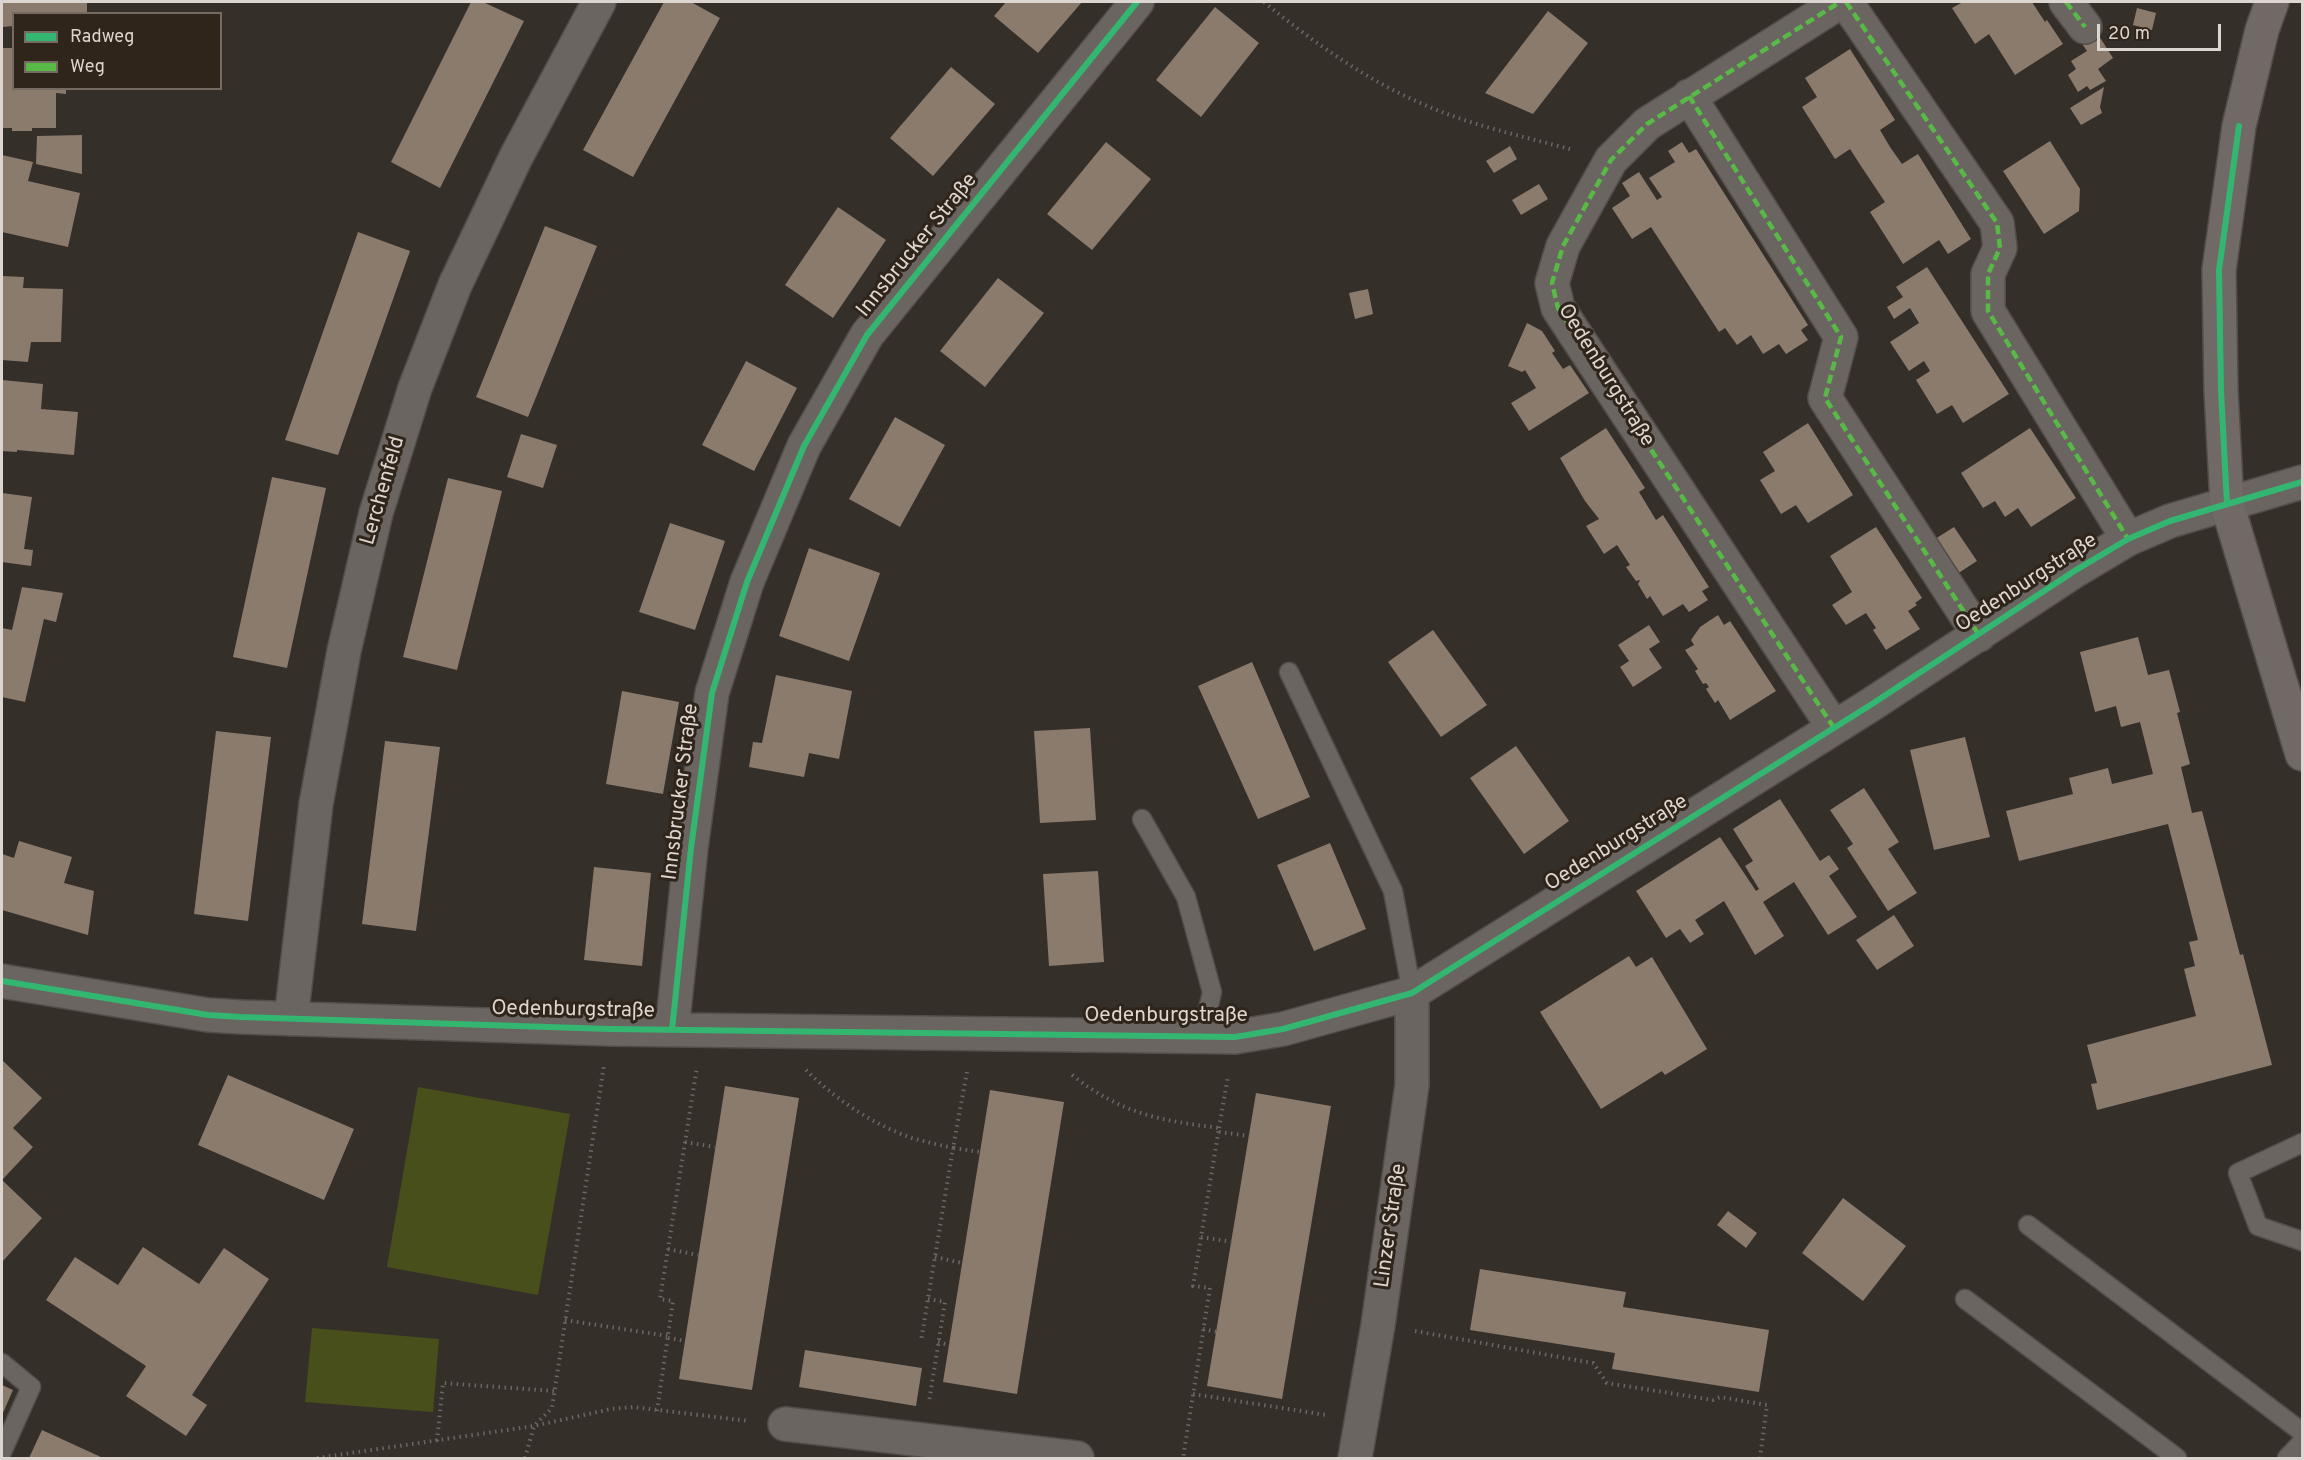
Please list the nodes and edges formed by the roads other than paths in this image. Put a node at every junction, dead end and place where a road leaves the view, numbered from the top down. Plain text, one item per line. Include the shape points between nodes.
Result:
1 (599, 2) edge
2 (1137, 2) edge
3 (1840, 2) edge
4 (1846, 2) edge
5 (2272, 2) edge
6 (1689, 96) junction
7 (2302, 482) edge
8 (2227, 504) junction
9 (2127, 539) junction
10 (1979, 635) junction
11 (1289, 672) dead end
12 (1834, 728) junction
13 (2302, 754) edge
14 (1142, 819) dead end
15 (2, 981) edge
16 (1412, 993) junction
17 (291, 1019) junction
18 (687, 1030) junction
19 (1202, 1036) junction
20 (2302, 1143) edge
21 (2028, 1225) dead end
22 (2302, 1241) edge
23 (1965, 1299) dead end
24 (2, 1363) edge
25 (785, 1424) road end
26 (2302, 1432) edge
27 (2302, 1442) edge
28 (2, 1452) edge
29 (1077, 1458) edge
30 (1355, 1458) edge
31 (2177, 1458) edge
32 (2287, 1458) edge

1 - 17 street, Lerchenfeld via 516,157 455,285 415,388 376,513 344,651 316,804
2 - 18 street, Innsbrucker Straße via 867,335 804,446 747,582 712,693 691,848
3 - 6 street, Oedenburgstraße
4 - 9 street, Oedenburgstraße via 1997,223 2000,248 1988,274 1988,311
5 - 8 main road via 2239,126 2219,270
6 - 10 street, Oedenburgstraße via 1841,337 1825,398
6 - 12 street, Oedenburgstraße via 1647,124 1611,160 1563,246 1552,283 1558,308
7 - 8 street, Oedenburgstraße
8 - 9 street, Oedenburgstraße
8 - 13 main road
9 - 10 street, Oedenburgstraße
10 - 12 street, Oedenburgstraße
11 - 16 lane via 1393,891
12 - 16 street, Oedenburgstraße
14 - 19 lane via 1189,907 1212,992
15 - 17 street, Oedenburgstraße via 208,1015
16 - 19 street, Oedenburgstraße via 1283,1029 1234,1037
16 - 30 street, Linzer Straße via 1412,1085
17 - 18 street, Oedenburgstraße
18 - 19 street, Oedenburgstraße
20 - 22 lane via 2238,1173 2258,1226
21 - 26 lane
23 - 31 lane
24 - 28 lane via 31,1387
25 - 29 street
27 - 32 lane

